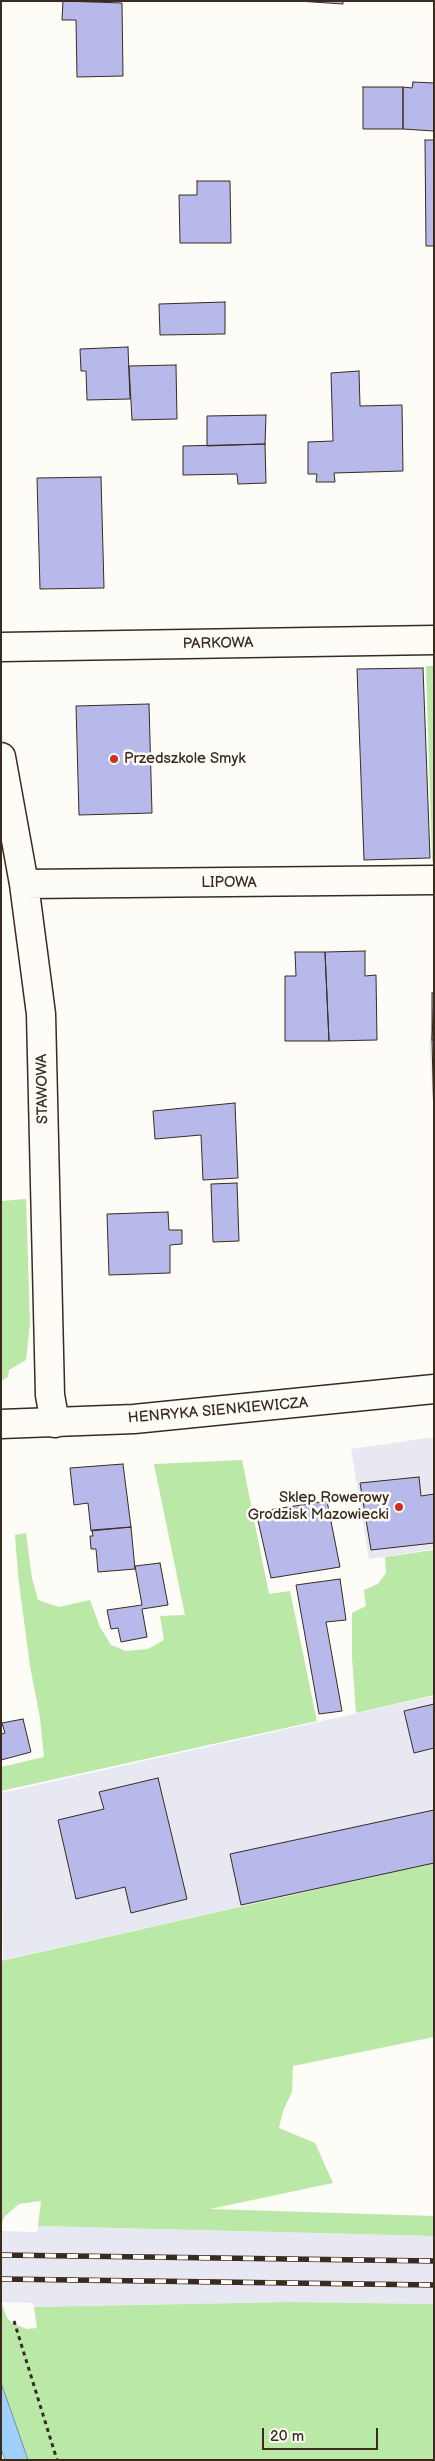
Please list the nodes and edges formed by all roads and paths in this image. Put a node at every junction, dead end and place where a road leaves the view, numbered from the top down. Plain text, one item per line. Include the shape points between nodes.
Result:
1 (434, 640) edge
2 (1, 647) edge
3 (1, 757) edge
4 (434, 880) edge
5 (24, 884) junction
6 (434, 1389) edge
7 (1, 1424) edge
8 (55, 1424) junction
9 (14, 2321) dead end
10 (57, 2460) edge

1 - 2 street, PARKOWA
3 - 5 street, STAWOWA
4 - 5 street, LIPOWA
5 - 8 street, STAWOWA via 40,1014 50,1395
6 - 8 street, HENRYKA SIENKIEWICZA via 211,1413
7 - 8 street, HENRYKA SIENKIEWICZA
9 - 10 path

